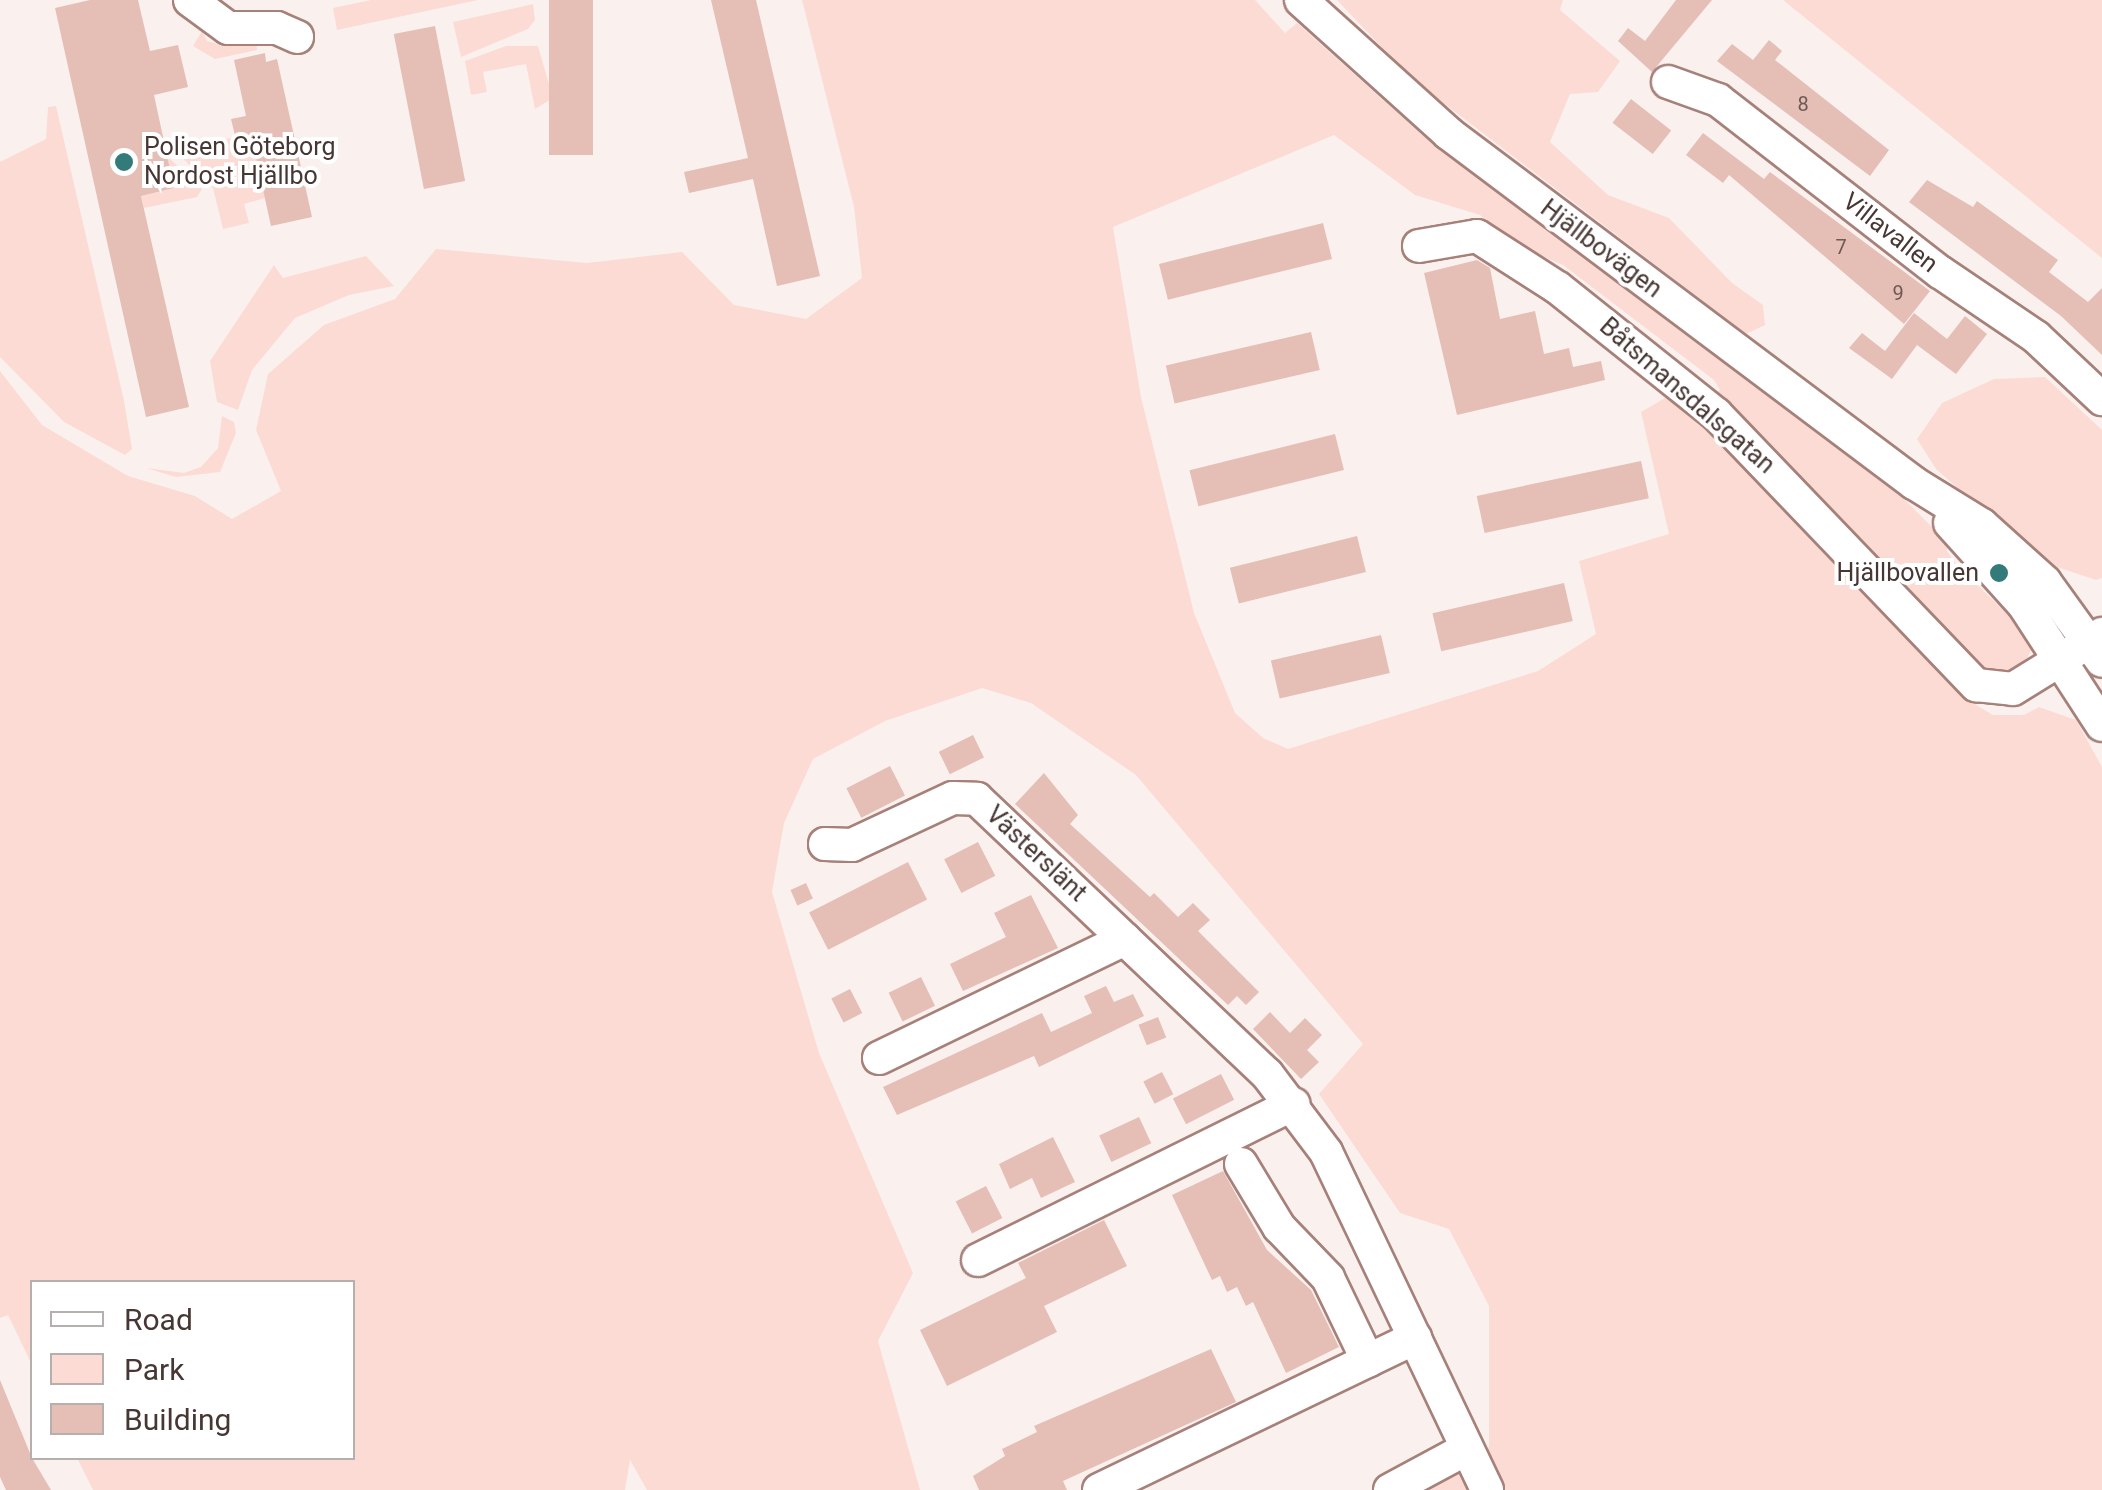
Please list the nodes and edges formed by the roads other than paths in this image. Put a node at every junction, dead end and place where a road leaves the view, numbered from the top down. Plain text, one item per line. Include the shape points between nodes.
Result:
1 (190, 0) edge
2 (1301, 0) edge
3 (298, 38) dead end
4 (1668, 82) dead end
5 (1419, 246) dead end
6 (2102, 400) edge
7 (1914, 482) junction
8 (2098, 645) edge
9 (2060, 660) junction
10 (2102, 725) edge
11 (825, 844) dead end
12 (1125, 939) junction
13 (879, 1058) dead end
14 (1293, 1104) junction
15 (1241, 1164) dead end
16 (978, 1260) dead end
17 (1414, 1338) junction
18 (1368, 1361) junction
19 (1466, 1449) junction
20 (1099, 1490) edge
21 (1390, 1490) edge
22 (1487, 1490) edge

1 - 3 street via 228,28 277,28
2 - 7 street, Hjällbovägen via 1448,134
4 - 6 street, Villavallen via 1718,100 1940,272 2036,337
5 - 9 street, Båtsmansdalsgatan via 1477,236 1558,288 1716,414 1976,686 2013,689
7 - 8 street, Hjällbovägen via 2007,546
7 - 9 street, Hjällbovägen via 2007,584
8 - 9 street, Hjällbovägen
9 - 10 street, Hjällbovägen
11 - 12 street, Västerslänt via 852,845 954,798 977,800
12 - 13 street
12 - 14 street, Västerslänt
14 - 16 street
14 - 17 street, Västerslänt via 1368,1232
15 - 18 street via 1279,1227 1328,1278
17 - 18 street
17 - 19 street, Västerslänt
18 - 20 street
19 - 21 street
19 - 22 street, Västerslänt

